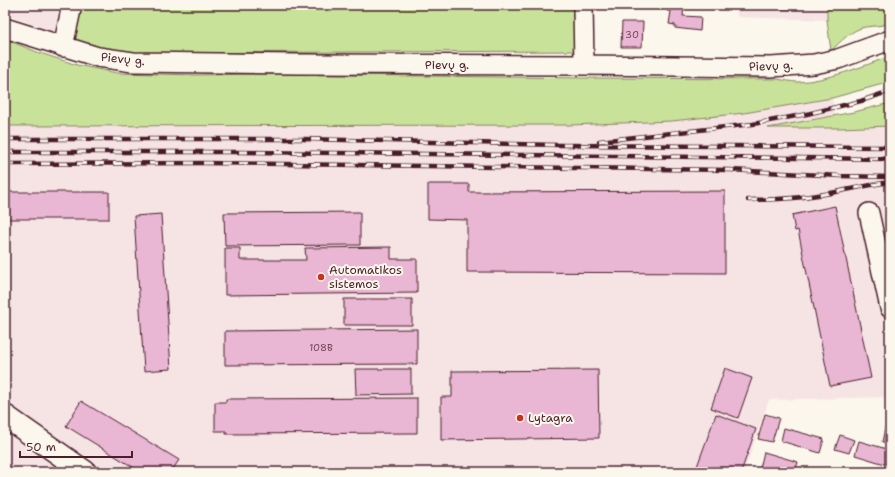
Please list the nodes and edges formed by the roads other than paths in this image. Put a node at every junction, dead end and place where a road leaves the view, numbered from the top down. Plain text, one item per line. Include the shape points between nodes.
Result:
1 (72, 5) edge
2 (583, 5) edge
3 (5, 28) edge
4 (890, 40) edge
5 (63, 47) junction
6 (584, 65) junction
7 (869, 213) dead end
8 (890, 308) edge
9 (5, 416) edge
10 (85, 472) edge

1 - 5 street
2 - 6 street
3 - 5 street, Pievų g.
4 - 6 street, Pievų g. via 838,59 814,64 771,67
5 - 6 street, Pievų g. via 98,57 133,62
7 - 8 street
9 - 10 main road

